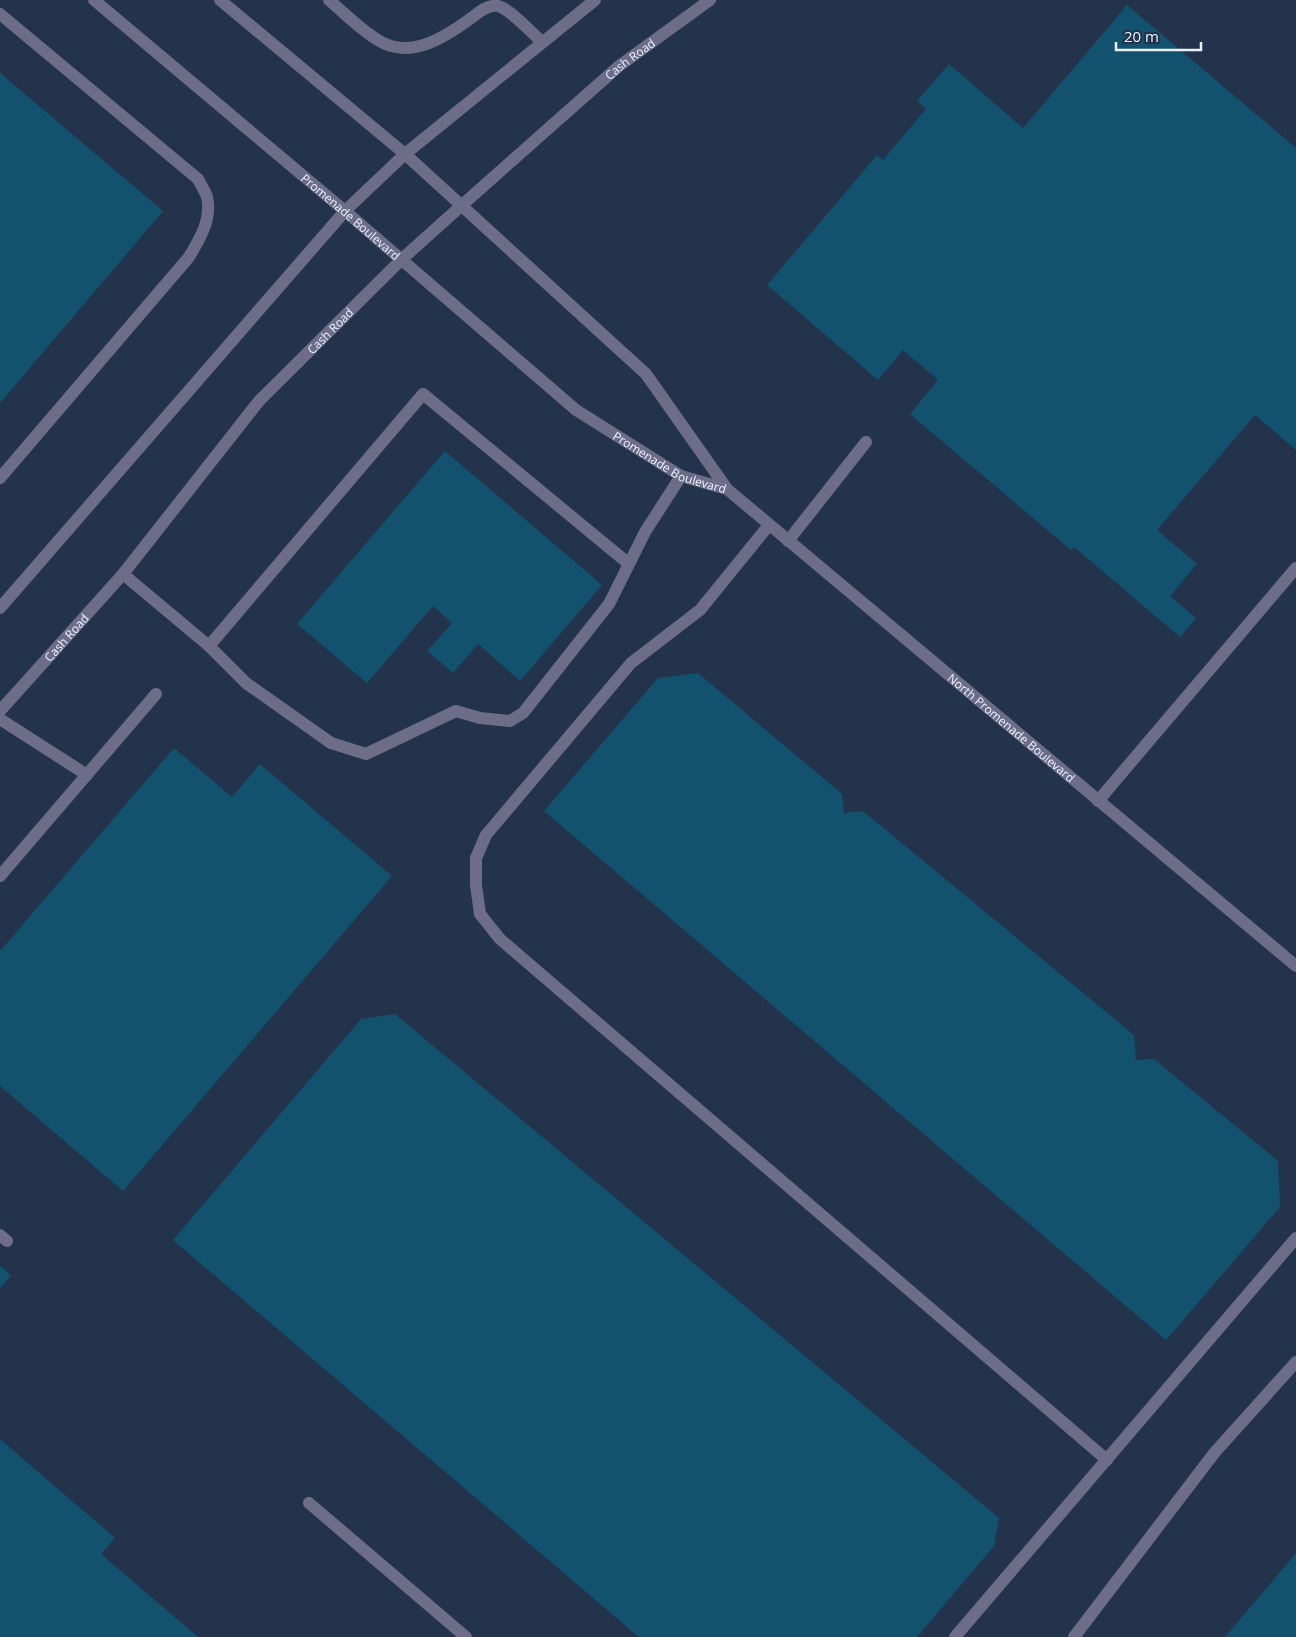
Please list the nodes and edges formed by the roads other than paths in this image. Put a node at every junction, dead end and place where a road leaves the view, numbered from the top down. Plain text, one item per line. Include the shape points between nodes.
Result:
1 (94, 0) edge
2 (220, 0) edge
3 (329, 0) edge
4 (596, 0) edge
5 (710, 0) edge
6 (0, 14) edge
7 (542, 42) junction
8 (405, 154) junction
9 (461, 206) junction
10 (345, 211) junction
11 (402, 260) junction
12 (866, 442) dead end
13 (680, 476) junction
14 (0, 478) edge
15 (727, 489) junction
16 (769, 525) junction
17 (788, 541) junction
18 (629, 564) junction
19 (1296, 568) edge
20 (123, 574) junction
21 (2, 600) edge
22 (208, 646) junction
23 (156, 694) dead end
24 (0, 711) edge
25 (0, 719) edge
26 (87, 775) junction
27 (1098, 801) junction
28 (0, 876) edge
29 (1296, 966) edge
30 (1296, 1238) edge
31 (1296, 1362) edge
32 (1107, 1460) junction
33 (309, 1503) dead end
34 (466, 1637) edge
35 (955, 1637) edge
36 (1074, 1637) edge

1 - 10 street, Promenade Boulevard
2 - 8 street, Promenade Boulevard
3 - 7 street via 377,40 392,46 410,48 430,44 495,5 505,9
4 - 7 street
5 - 9 street, Cash Road via 620,66
6 - 14 street via 198,179 207,197 207,217 202,235 189,257
7 - 8 street
8 - 9 street, Promenade Boulevard
8 - 10 street
9 - 11 street, Cash Road
9 - 15 street, Promenade Boulevard via 646,374
10 - 11 street, Promenade Boulevard
10 - 21 street
11 - 13 street, Promenade Boulevard via 576,410
11 - 20 street, Cash Road via 258,401
12 - 17 street
13 - 15 street, Promenade Boulevard
13 - 18 street
15 - 16 street, North Promenade Boulevard
16 - 17 street, North Promenade Boulevard
16 - 32 street via 700,610 631,663 486,834 476,858 480,914 500,939
17 - 27 street, North Promenade Boulevard
18 - 22 street via 609,604 523,713 510,721 480,718 456,711 366,754 331,743 246,683
18 - 22 street via 423,394
19 - 27 street
20 - 22 street
20 - 24 street, Cash Road
23 - 26 street
25 - 26 street
26 - 28 street
27 - 29 street, North Promenade Boulevard
30 - 32 street
31 - 36 street via 1215,1452
32 - 35 street
33 - 34 street

